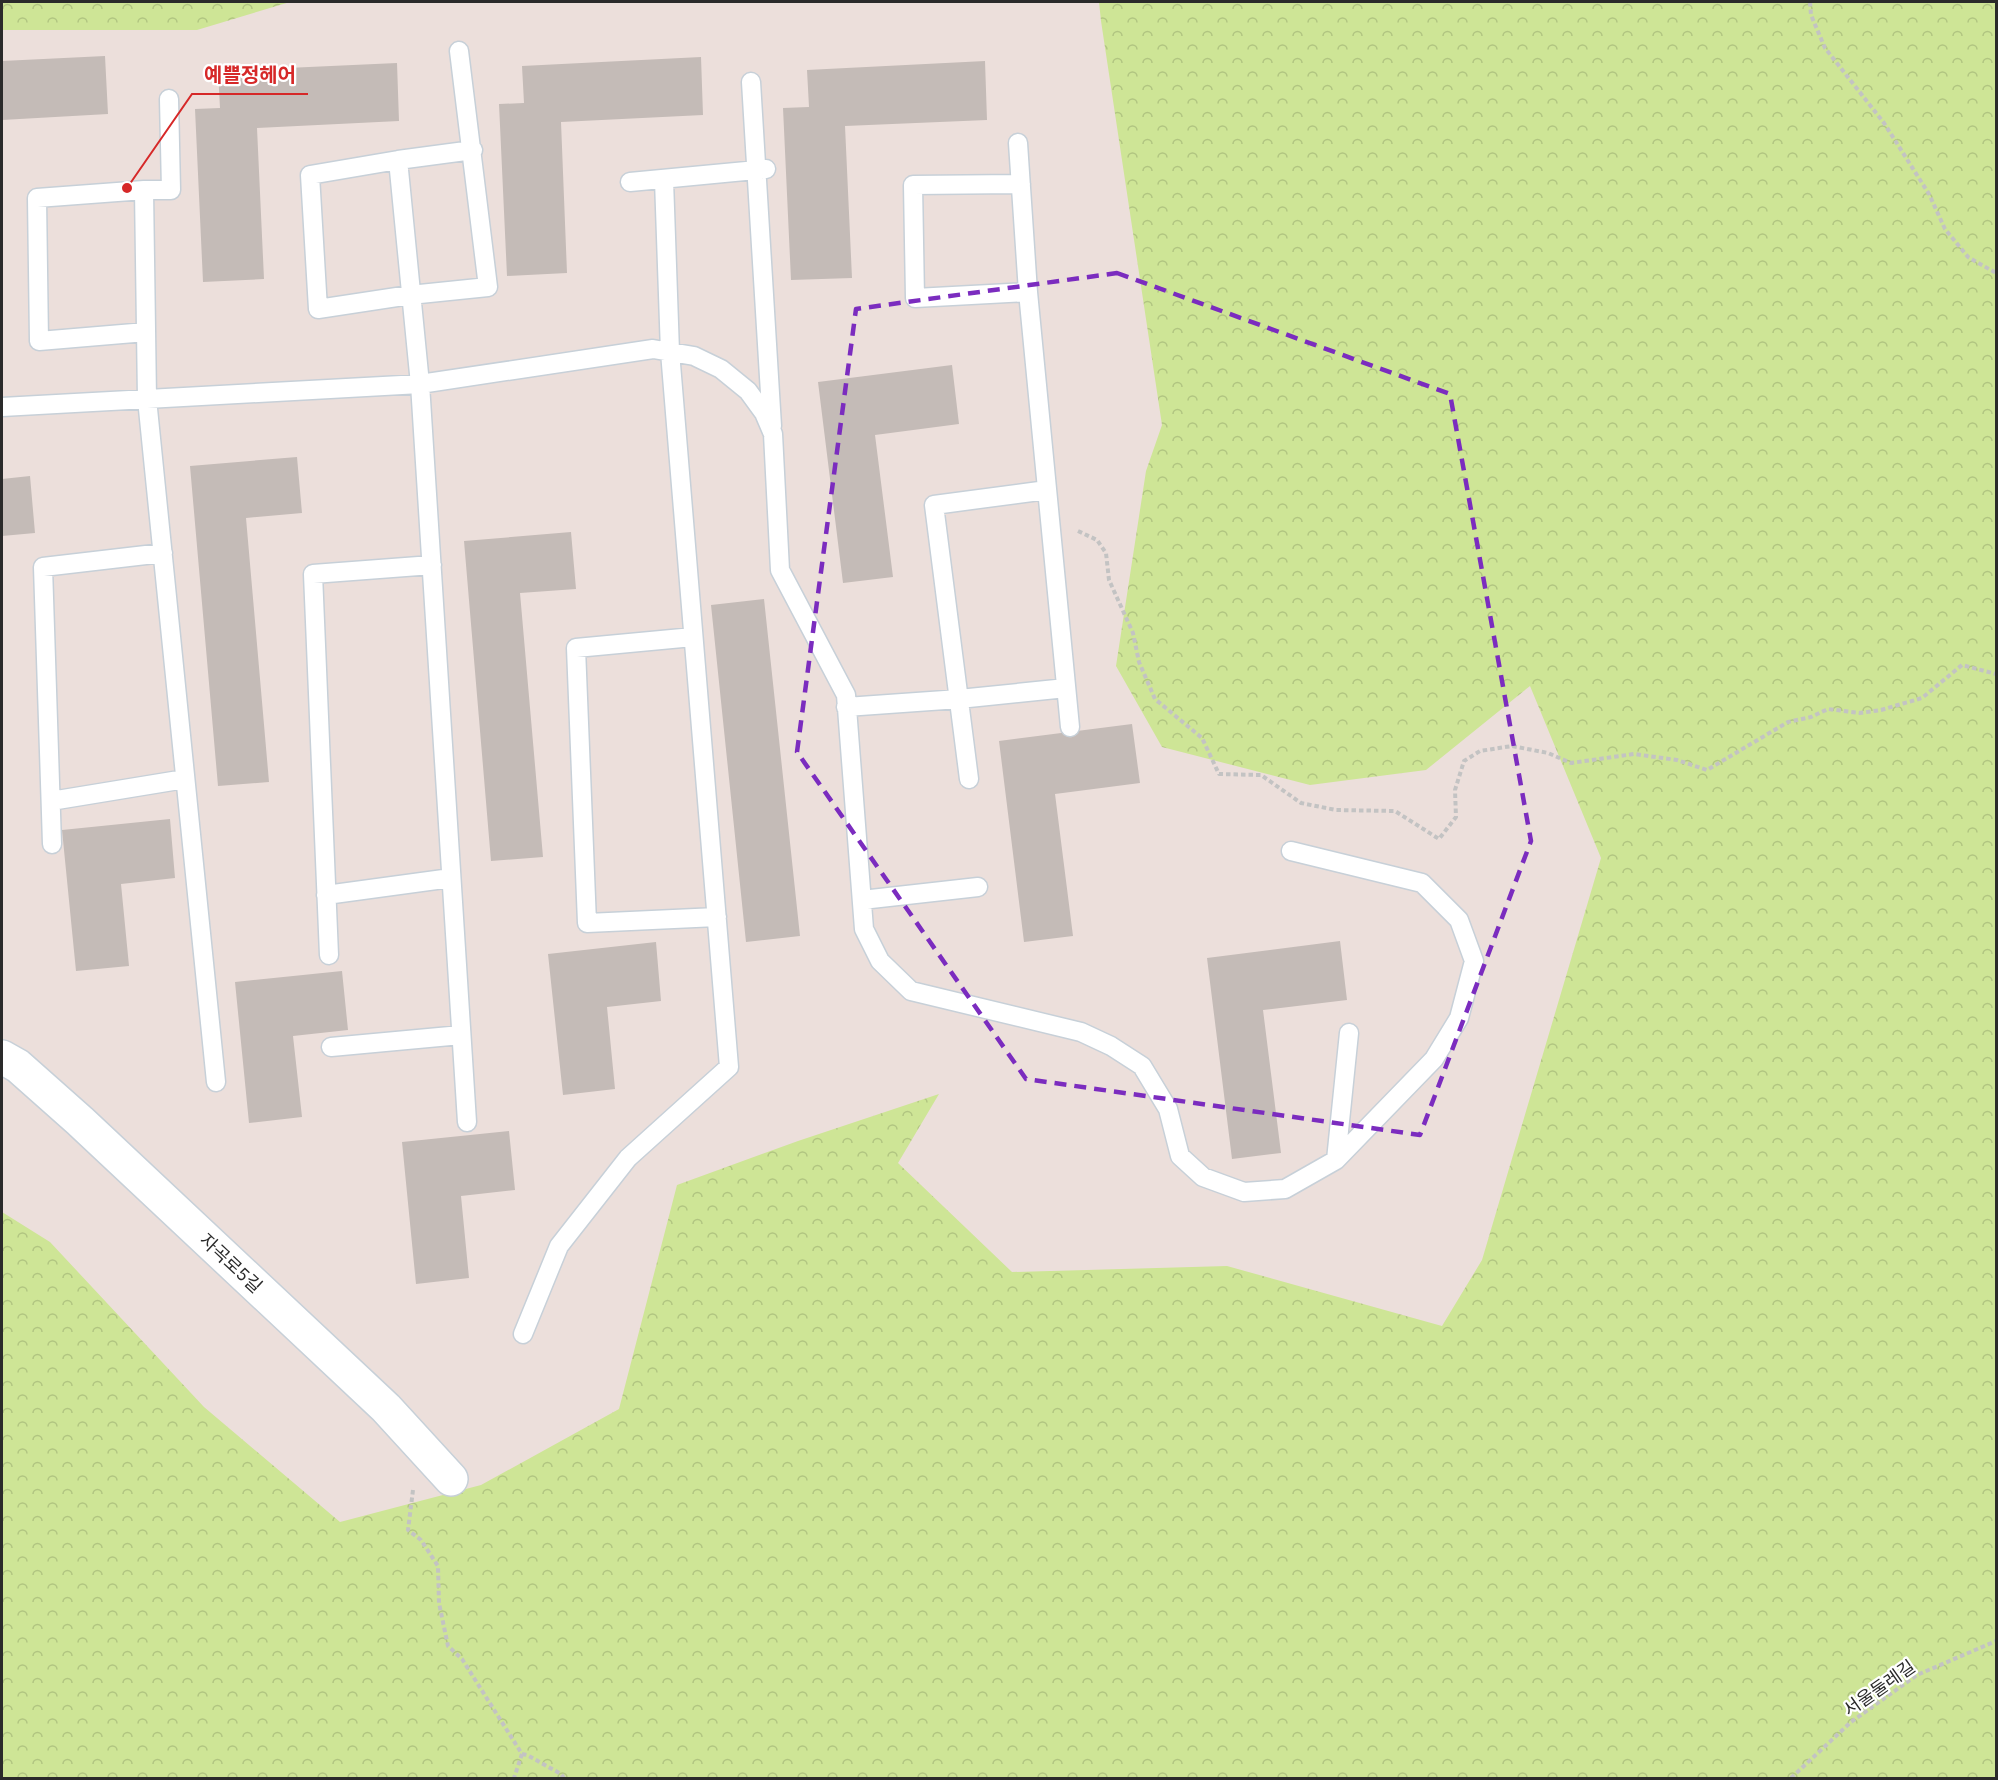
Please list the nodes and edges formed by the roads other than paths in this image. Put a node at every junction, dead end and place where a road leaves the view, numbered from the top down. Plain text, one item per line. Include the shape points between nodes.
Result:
1 (459, 51) dead end
2 (751, 82) dead end
3 (169, 99) dead end
4 (1018, 143) dead end
5 (473, 150) junction
6 (398, 160) junction
7 (761, 170) junction
8 (664, 180) junction
9 (630, 182) dead end
10 (1021, 184) junction
11 (144, 190) junction
12 (1028, 292) junction
13 (410, 295) junction
14 (146, 332) junction
15 (670, 351) junction
16 (420, 384) junction
17 (147, 399) junction
18 (2, 407) edge
19 (773, 434) junction
20 (1047, 490) junction
21 (163, 553) junction
22 (432, 565) junction
23 (693, 637) junction
24 (1066, 688) junction
25 (959, 699) junction
26 (846, 707) junction
27 (1070, 727) dead end
28 (185, 779) junction
29 (969, 779) dead end
30 (51, 801) junction
31 (52, 844) dead end
32 (1291, 850) dead end
33 (451, 878) junction
34 (978, 887) dead end
35 (326, 895) junction
36 (862, 900) junction
37 (717, 917) junction
38 (329, 955) dead end
39 (1349, 1033) dead end
40 (461, 1035) junction
41 (332, 1047) dead end
42 (2, 1057) edge
43 (216, 1082) dead end
44 (466, 1122) dead end
45 (1336, 1160) junction
46 (523, 1334) dead end
47 (442, 1469) road end

1 - 5 lane
2 - 7 lane
3 - 11 lane via 171,190
4 - 10 lane
5 - 6 lane
5 - 13 lane via 488,287
6 - 13 lane
6 - 13 lane via 310,175 318,309
7 - 8 lane
7 - 19 lane
8 - 9 lane
8 - 15 lane
10 - 12 lane
10 - 12 lane via 913,185 915,298
11 - 14 lane
11 - 14 lane via 37,198 39,341
12 - 20 lane
13 - 16 lane
14 - 17 lane
15 - 16 lane via 653,350
15 - 19 lane via 694,356 721,369 748,391
15 - 23 lane
16 - 17 lane
16 - 22 lane
17 - 18 lane
17 - 21 lane
19 - 26 lane via 780,570 846,695
20 - 24 lane
20 - 25 lane via 934,505
21 - 28 lane
21 - 30 lane via 43,567
22 - 33 lane
22 - 35 lane via 313,574
23 - 37 lane
23 - 37 lane via 576,648 587,923
24 - 25 lane
24 - 27 lane
25 - 26 lane
25 - 29 lane
26 - 36 lane
28 - 30 lane
28 - 43 lane
30 - 31 lane
32 - 45 lane via 1422,883 1459,920 1474,961 1459,1018 1434,1059
33 - 35 lane
33 - 40 lane
34 - 36 lane
35 - 38 lane
36 - 45 lane via 864,929 880,961 911,991 1081,1032 1142,1066 1168,1109 1180,1156 1203,1177 1244,1192 1285,1189
37 - 46 lane via 729,1067 628,1158 559,1246
39 - 45 lane
40 - 41 lane
40 - 44 lane
42 - 47 street, 자곡로5길 via 18,1066 80,1121 386,1408

